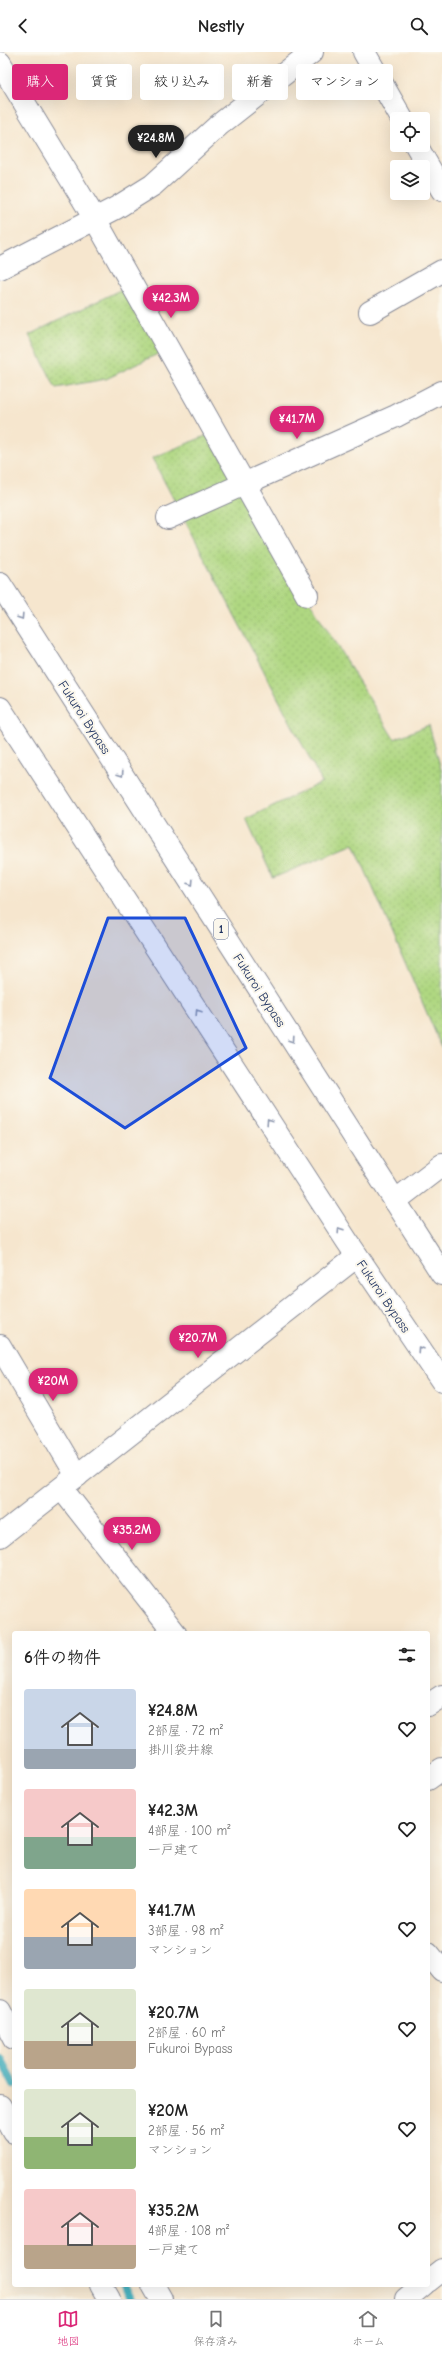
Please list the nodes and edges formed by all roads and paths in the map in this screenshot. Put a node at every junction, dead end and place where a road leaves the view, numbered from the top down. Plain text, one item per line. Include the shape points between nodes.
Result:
1 (312, 52) edge
2 (364, 52) edge
3 (0, 63) edge
4 (398, 112) edge
5 (420, 152) edge
6 (442, 190) edge
7 (95, 219) junction
8 (0, 268) edge
9 (442, 271) edge
10 (370, 312) dead end
11 (442, 392) edge
12 (244, 483) junction
13 (168, 518) dead end
14 (0, 584) edge
15 (307, 595) dead end
16 (0, 708) edge
17 (442, 1165) edge
18 (395, 1201) junction
19 (357, 1256) junction
20 (442, 1274) edge
21 (0, 1346) edge
22 (442, 1381) edge
23 (69, 1483) junction
24 (0, 1536) edge
25 (174, 1631) edge
26 (442, 1696) edge
27 (430, 1704) edge
28 (442, 1769) edge
29 (430, 1778) edge
30 (430, 1955) edge
31 (442, 1970) edge
32 (0, 2012) edge
33 (12, 2034) edge
34 (442, 2270) edge
35 (430, 2279) edge
36 (102, 2287) edge
37 (154, 2287) edge
38 (421, 2287) edge
39 (109, 2299) edge
40 (161, 2299) edge
41 (406, 2299) edge

1 - 7 main road via 219,125 153,185
2 - 4 main road
3 - 7 main road
5 - 6 main road
7 - 8 main road
7 - 12 main road
9 - 10 main road
11 - 12 main road via 396,416
12 - 13 main road
12 - 15 main road
14 -> 18 main road, Fukuroi Bypass / 1
19 -> 16 main road, Fukuroi Bypass
17 - 18 main road
18 - 20 main road, Fukuroi Bypass / 1
22 -> 19 main road, Fukuroi Bypass
19 - 23 main road
21 - 23 main road
23 - 24 main road
23 - 25 main road
26 - 27 main road
28 - 29 main road
30 - 31 main road
32 - 33 main road
34 - 35 main road
36 - 39 main road
37 - 40 main road
38 - 41 main road

